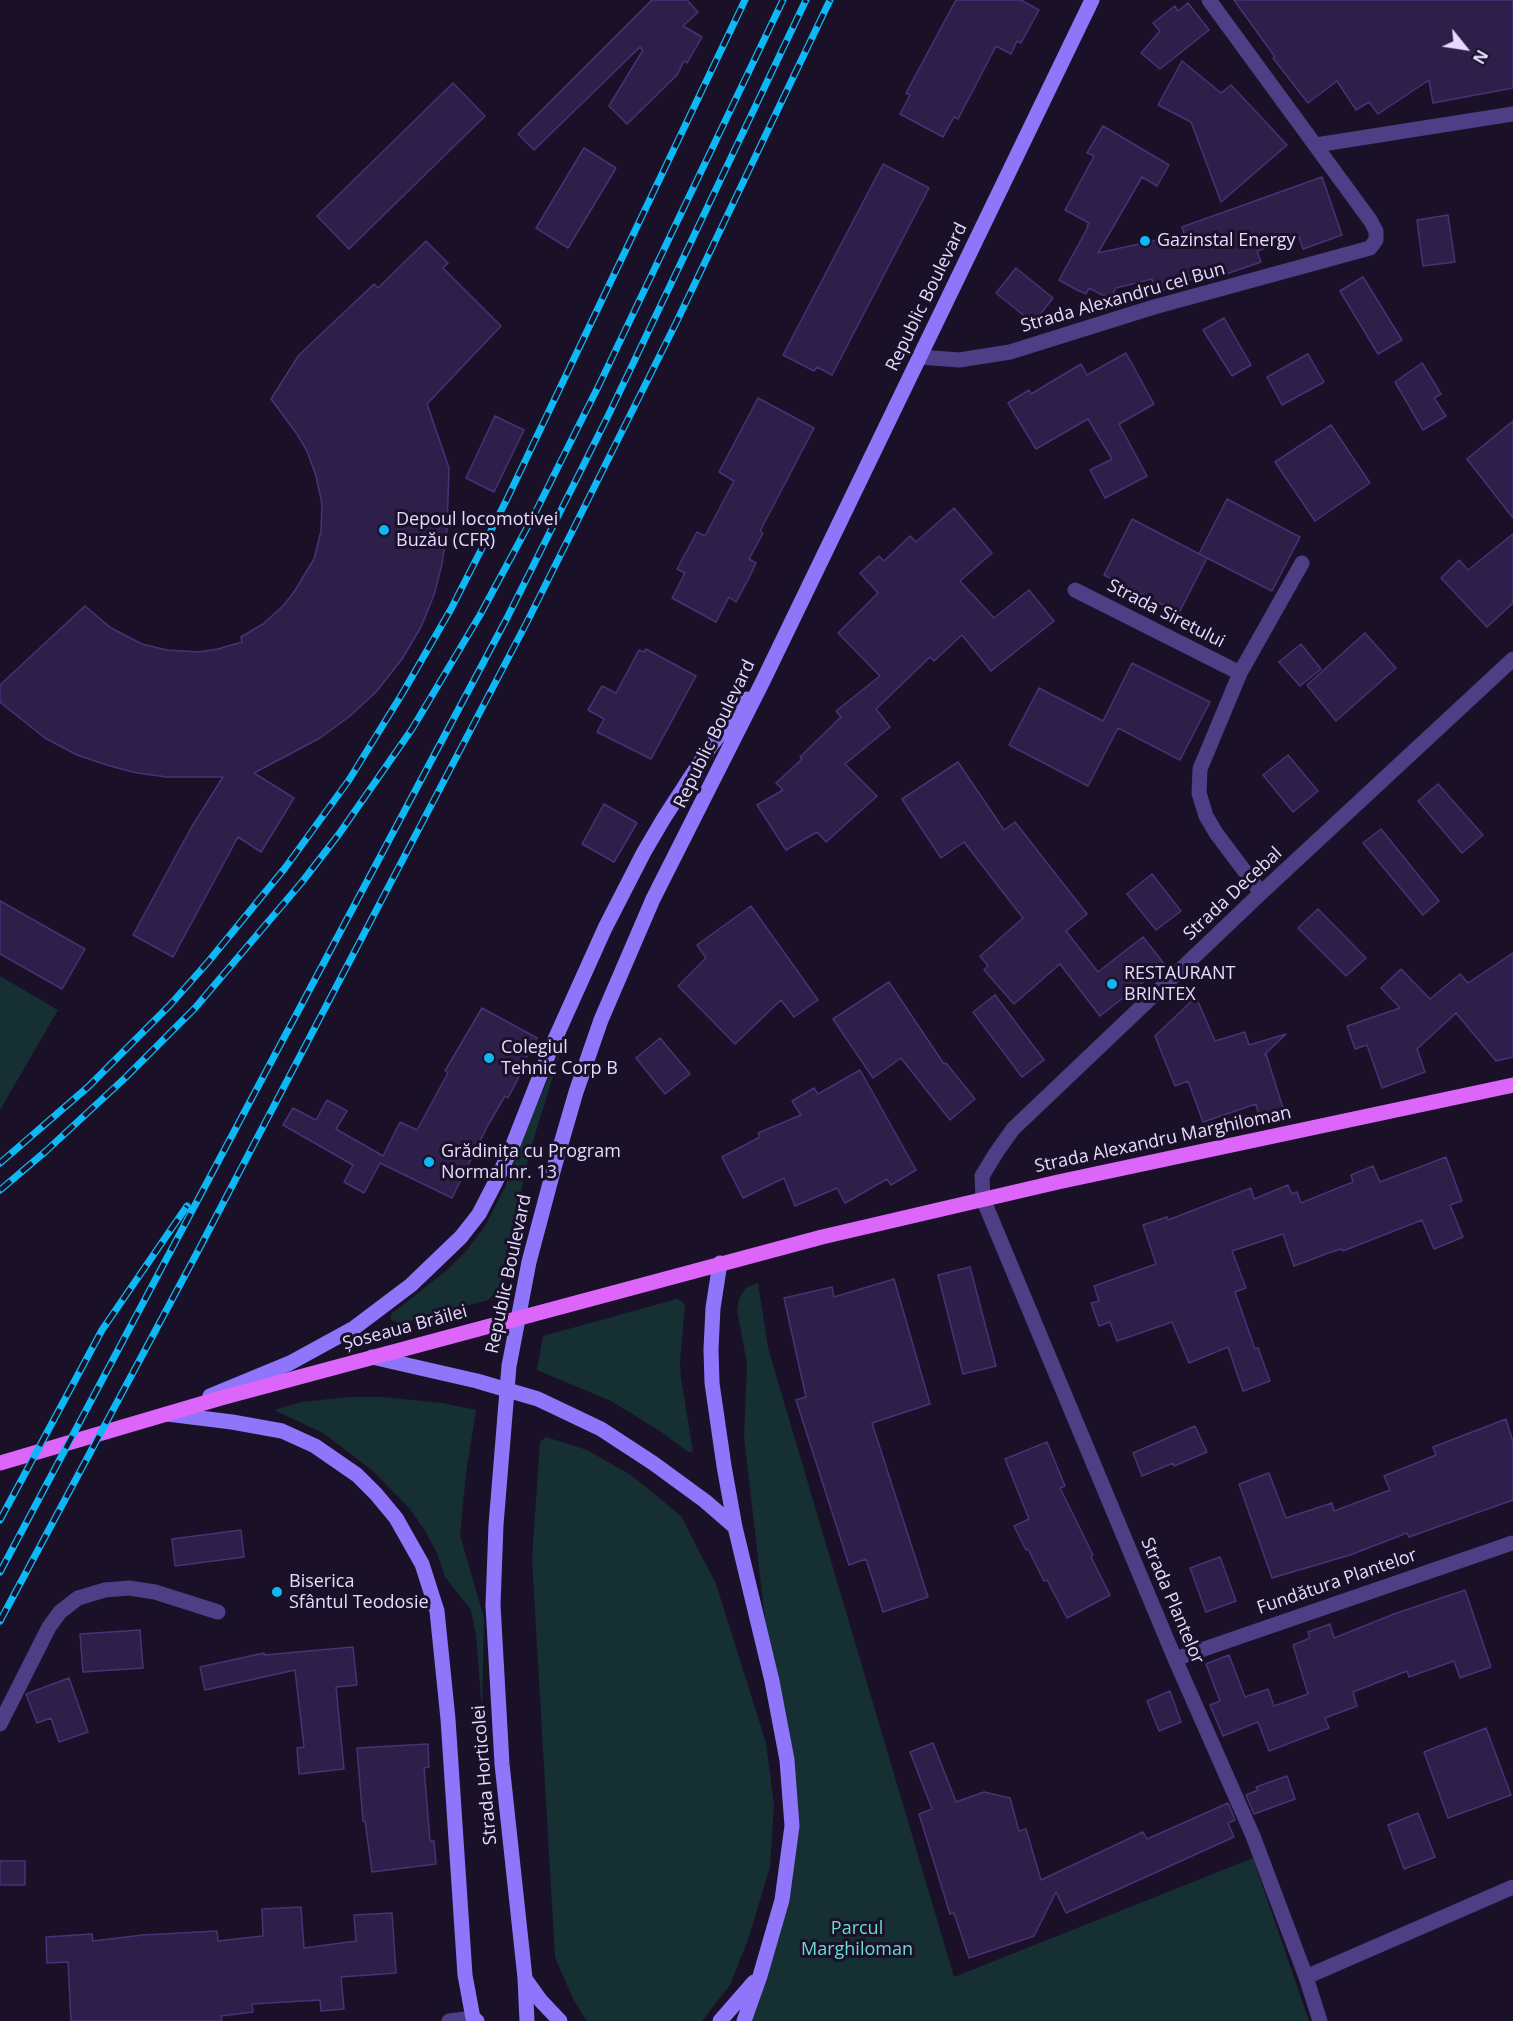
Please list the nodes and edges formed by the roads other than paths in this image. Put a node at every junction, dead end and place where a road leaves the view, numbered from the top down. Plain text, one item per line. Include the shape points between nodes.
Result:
1 (1092, 0) edge
2 (1209, 0) edge
3 (1513, 114) edge
4 (1316, 145) junction
5 (920, 357) junction
6 (1302, 563) dead end
7 (1075, 590) dead end
8 (1513, 659) edge
9 (1240, 674) junction
10 (763, 681) junction
11 (1261, 893) junction
12 (1513, 1085) edge
13 (983, 1199) junction
14 (822, 1237) joint
15 (720, 1263) junction
16 (372, 1357) junction
17 (164, 1414) junction
18 (0, 1463) edge
19 (496, 1525) joint
20 (735, 1527) junction
21 (1512, 1542) edge
22 (218, 1612) dead end
23 (1175, 1659) junction
24 (0, 1724) edge
25 (1513, 1887) edge
26 (760, 1976) junction
27 (1305, 1977) junction
28 (525, 1978) junction
29 (475, 2019) edge
30 (449, 2021) edge
31 (527, 2021) edge
32 (560, 2021) edge
33 (720, 2021) edge
34 (744, 2021) edge
35 (1320, 2021) edge

1 - 5 main road, Republic Boulevard
2 - 4 street
3 - 4 street
4 - 5 street, Strada Alexandru cel Bun via 1376,231 1370,248 1154,307 1010,352 958,360
5 - 10 main road, Republic Boulevard
6 - 9 street
7 - 9 street, Strada Siretului
8 - 11 street, Strada Decebal
9 - 11 street via 1200,769 1199,793 1216,833
10 - 17 main road via 710,747 644,852 605,928 495,1183 461,1237 411,1285 354,1328 290,1363
10 - 19 main road, Republic Boulevard via 653,899 601,1020 576,1092 529,1262 511,1354
11 - 13 street, Strada Decebal via 1013,1129 982,1176
12 - 13 main road, Strada Alexandru Marghiloman
13 - 14 main road, Strada Alexandru Marghiloman
13 - 23 street, Strada Plantelor
14 - 15 main road, Șoseaua Brăilei
15 - 16 main road, Șoseaua Brăilei
15 - 20 main road via 713,1308 712,1383
16 - 17 main road, Șoseaua Brăilei
16 - 20 main road via 538,1399 601,1429 705,1501
17 - 18 main road, Șoseaua Brăilei
17 - 29 main road via 282,1431 315,1446 357,1475 376,1494 396,1518 422,1564 437,1611 465,1975
19 - 28 main road, Strada Horticolei via 497,1686
20 - 26 main road via 772,1681 787,1760 792,1826 782,1900
21 - 23 street, Fundătura Plantelor
22 - 24 street via 129,1588 78,1598 49,1627
23 - 27 street, Strada Plantelor via 1253,1836
25 - 27 street
26 - 33 main road
26 - 34 main road
27 - 35 street, Strada Plantelor
28 - 31 main road, Strada Horticolei
28 - 32 main road
29 - 30 street

